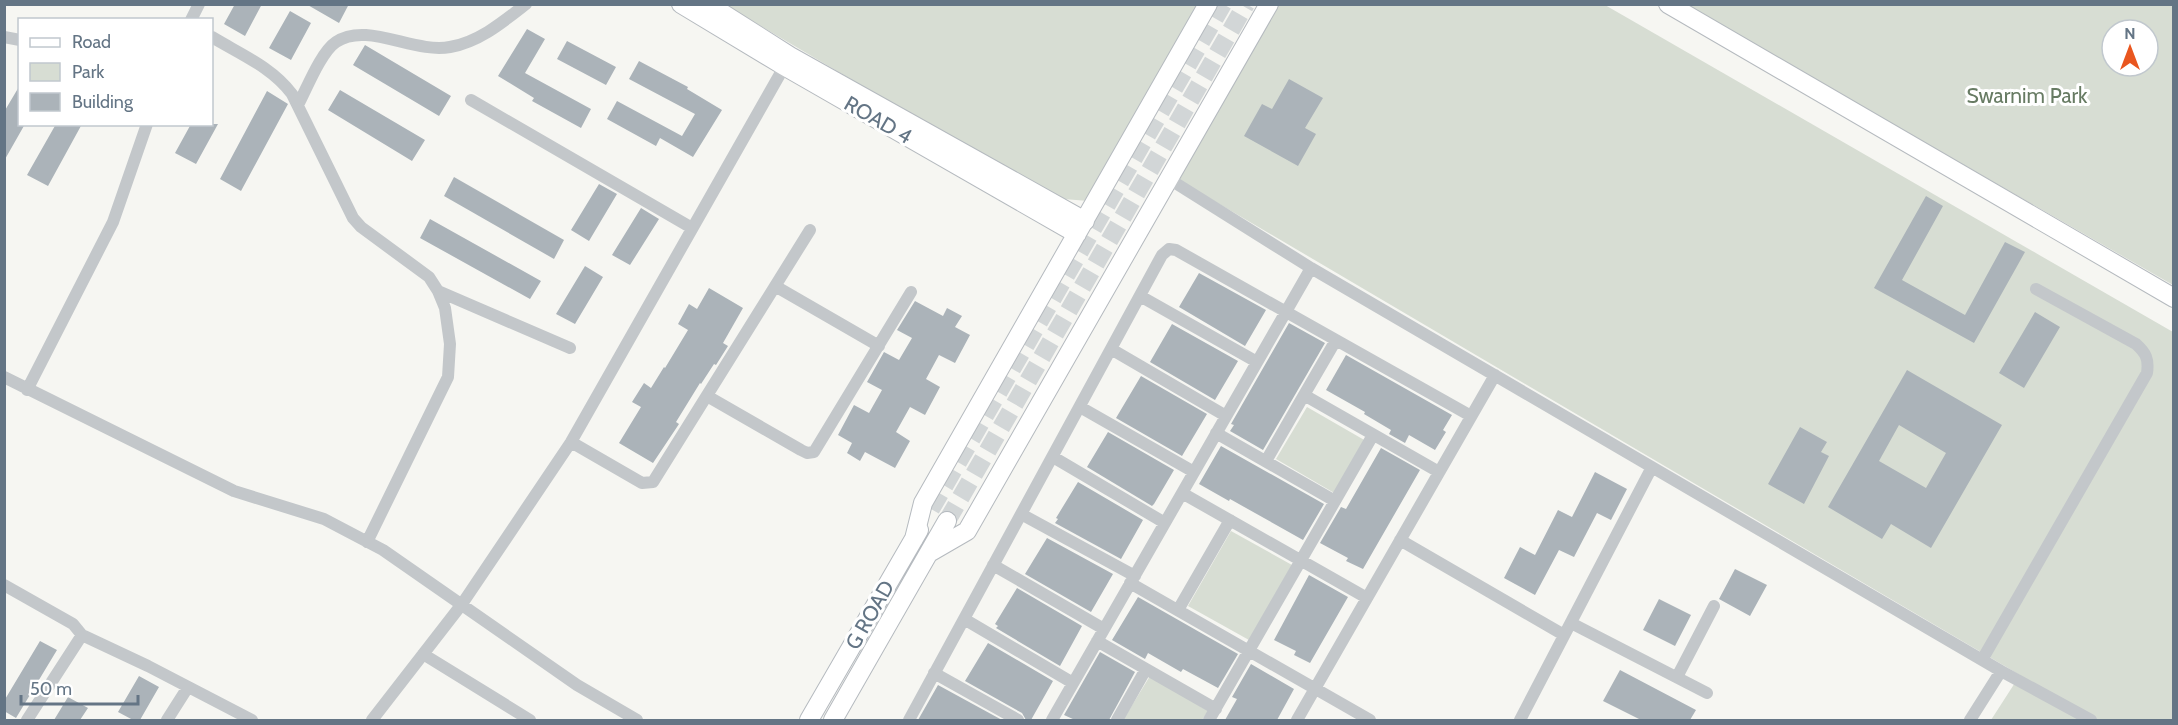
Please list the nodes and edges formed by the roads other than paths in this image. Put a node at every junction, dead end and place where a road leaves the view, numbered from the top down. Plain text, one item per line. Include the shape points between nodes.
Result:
1 (199, 4) edge
2 (526, 4) edge
3 (681, 4) edge
4 (708, 4) edge
5 (1208, 4) edge
6 (1269, 4) edge
7 (1668, 4) edge
8 (192, 18) edge
9 (213, 38) edge
10 (787, 61) junction
11 (471, 100) dead end
12 (298, 105) junction
13 (146, 126) edge
14 (1169, 179) junction
15 (1081, 227) junction
16 (693, 228) junction
17 (810, 230) dead end
18 (1311, 268) junction
19 (775, 286) junction
20 (2036, 289) dead end
21 (438, 291) junction
22 (911, 292) dead end
23 (1140, 296) junction
24 (2174, 298) edge
25 (1286, 311) junction
26 (1336, 339) junction
27 (879, 346) junction
28 (570, 348) dead end
29 (1111, 349) junction
30 (1257, 362) junction
31 (1495, 375) junction
32 (4, 377) edge
33 (27, 390) junction
34 (1304, 395) junction
35 (707, 396) junction
36 (1080, 406) junction
37 (1226, 416) junction
38 (1471, 416) junction
39 (1216, 433) junction
40 (1373, 435) junction
41 (571, 442) junction
42 (1053, 457) junction
43 (1266, 461) junction
44 (1652, 466) junction
45 (1194, 472) junction
46 (1439, 472) junction
47 (1182, 493) junction
48 (1335, 501) junction
49 (931, 509) tunnel mouth
50 (1021, 514) junction
51 (947, 520) tunnel mouth
52 (1230, 520) junction
53 (1165, 523) junction
54 (914, 539) junction
55 (1400, 540) junction
56 (367, 542) junction
57 (929, 553) junction
58 (1301, 560) junction
59 (993, 565) junction
60 (1133, 580) junction
61 (4, 585) edge
62 (1367, 598) junction
63 (462, 604) junction
64 (1714, 606) dead end
65 (1178, 610) junction
66 (964, 619) junction
67 (1571, 623) junction
68 (1104, 629) junction
69 (82, 635) junction
70 (1564, 635) junction
71 (1097, 641) junction
72 (1249, 651) junction
73 (423, 654) junction
74 (1982, 660) junction
75 (1146, 669) junction
76 (2001, 671) junction
77 (934, 672) junction
78 (1677, 677) junction
79 (1073, 683) junction
80 (188, 687) junction
81 (1316, 688) junction
82 (1707, 693) dead end
83 (1216, 709) junction
84 (27, 720) edge
85 (167, 720) edge
86 (252, 720) edge
87 (372, 720) edge
88 (530, 720) edge
89 (637, 720) edge
90 (809, 720) edge
91 (833, 720) edge
92 (909, 720) edge
93 (1018, 720) edge
94 (1052, 720) edge
95 (1117, 720) edge
96 (1209, 720) edge
97 (1297, 720) edge
98 (1370, 720) edge
99 (1520, 720) edge
100 (1970, 720) edge
101 (2091, 720) edge

1 - 8 street
2 - 12 street via 492,30 450,47 426,48 361,34 344,37 327,51
3 - 10 street, ROAD 4
4 - 10 street, ROAD 4
5 - 15 street
6 - 14 street
7 - 24 street
9 - 12 street via 272,72 284,82
10 - 15 street, ROAD 4
10 - 16 street
11 - 16 street
12 - 21 street via 353,218 429,277
13 - 33 street via 113,222
14 - 18 street
14 - 57 street via 967,531
15 - 54 street via 923,503
16 - 41 street
17 - 19 street
18 - 25 street
18 - 31 street
19 - 27 street
19 - 35 street
20 - 74 street via 2136,344 2146,353 2149,363 2147,373
21 - 28 street
21 - 56 street via 445,308 450,344 448,377
22 - 27 street
23 - 25 street via 1169,249
23 - 29 street
23 - 30 street
25 - 26 street
25 - 30 street
26 - 34 street
26 - 38 street
27 - 35 street via 814,452 801,450
29 - 36 street
29 - 37 street
30 - 37 street
31 - 38 street
31 - 44 street
32 - 33 street
33 - 56 street via 234,491 324,519
34 - 40 street
34 - 43 street
35 - 41 street via 657,477 648,484
36 - 42 street
36 - 45 street
37 - 39 street
38 - 46 street
39 - 43 street
39 - 45 street
40 - 46 street
40 - 48 street
41 - 63 street
42 - 50 street
42 - 53 street
43 - 48 street
44 - 67 street
44 - 74 street
45 - 47 street
46 - 55 street
47 - 52 street
47 - 53 street
48 - 58 street
49 - 54 street, G ROAD
50 - 59 street
50 - 60 street
51 - 57 street, G ROAD
52 - 58 street
52 - 65 street
53 - 60 street
54 - 90 street, G ROAD
55 - 62 street
55 - 70 street
56 - 63 street
57 - 91 street, G ROAD
58 - 62 street
58 - 72 street
59 - 66 street
59 - 68 street
60 - 65 street
60 - 68 street
61 - 69 street via 73,624
62 - 81 street
63 - 73 street
63 - 89 street via 577,685
64 - 78 street
65 - 72 street
66 - 77 street
66 - 79 street
67 - 70 street
67 - 78 street
68 - 71 street
69 - 80 street
69 - 84 street
70 - 99 street
71 - 75 street
71 - 79 street
72 - 81 street
72 - 83 street
73 - 87 street
73 - 88 street
74 - 76 street
75 - 83 street
75 - 95 street
76 - 100 street
76 - 101 street
77 - 92 street
77 - 93 street
78 - 82 street
79 - 94 street
80 - 85 street
80 - 86 street
81 - 97 street
81 - 98 street
83 - 96 street

